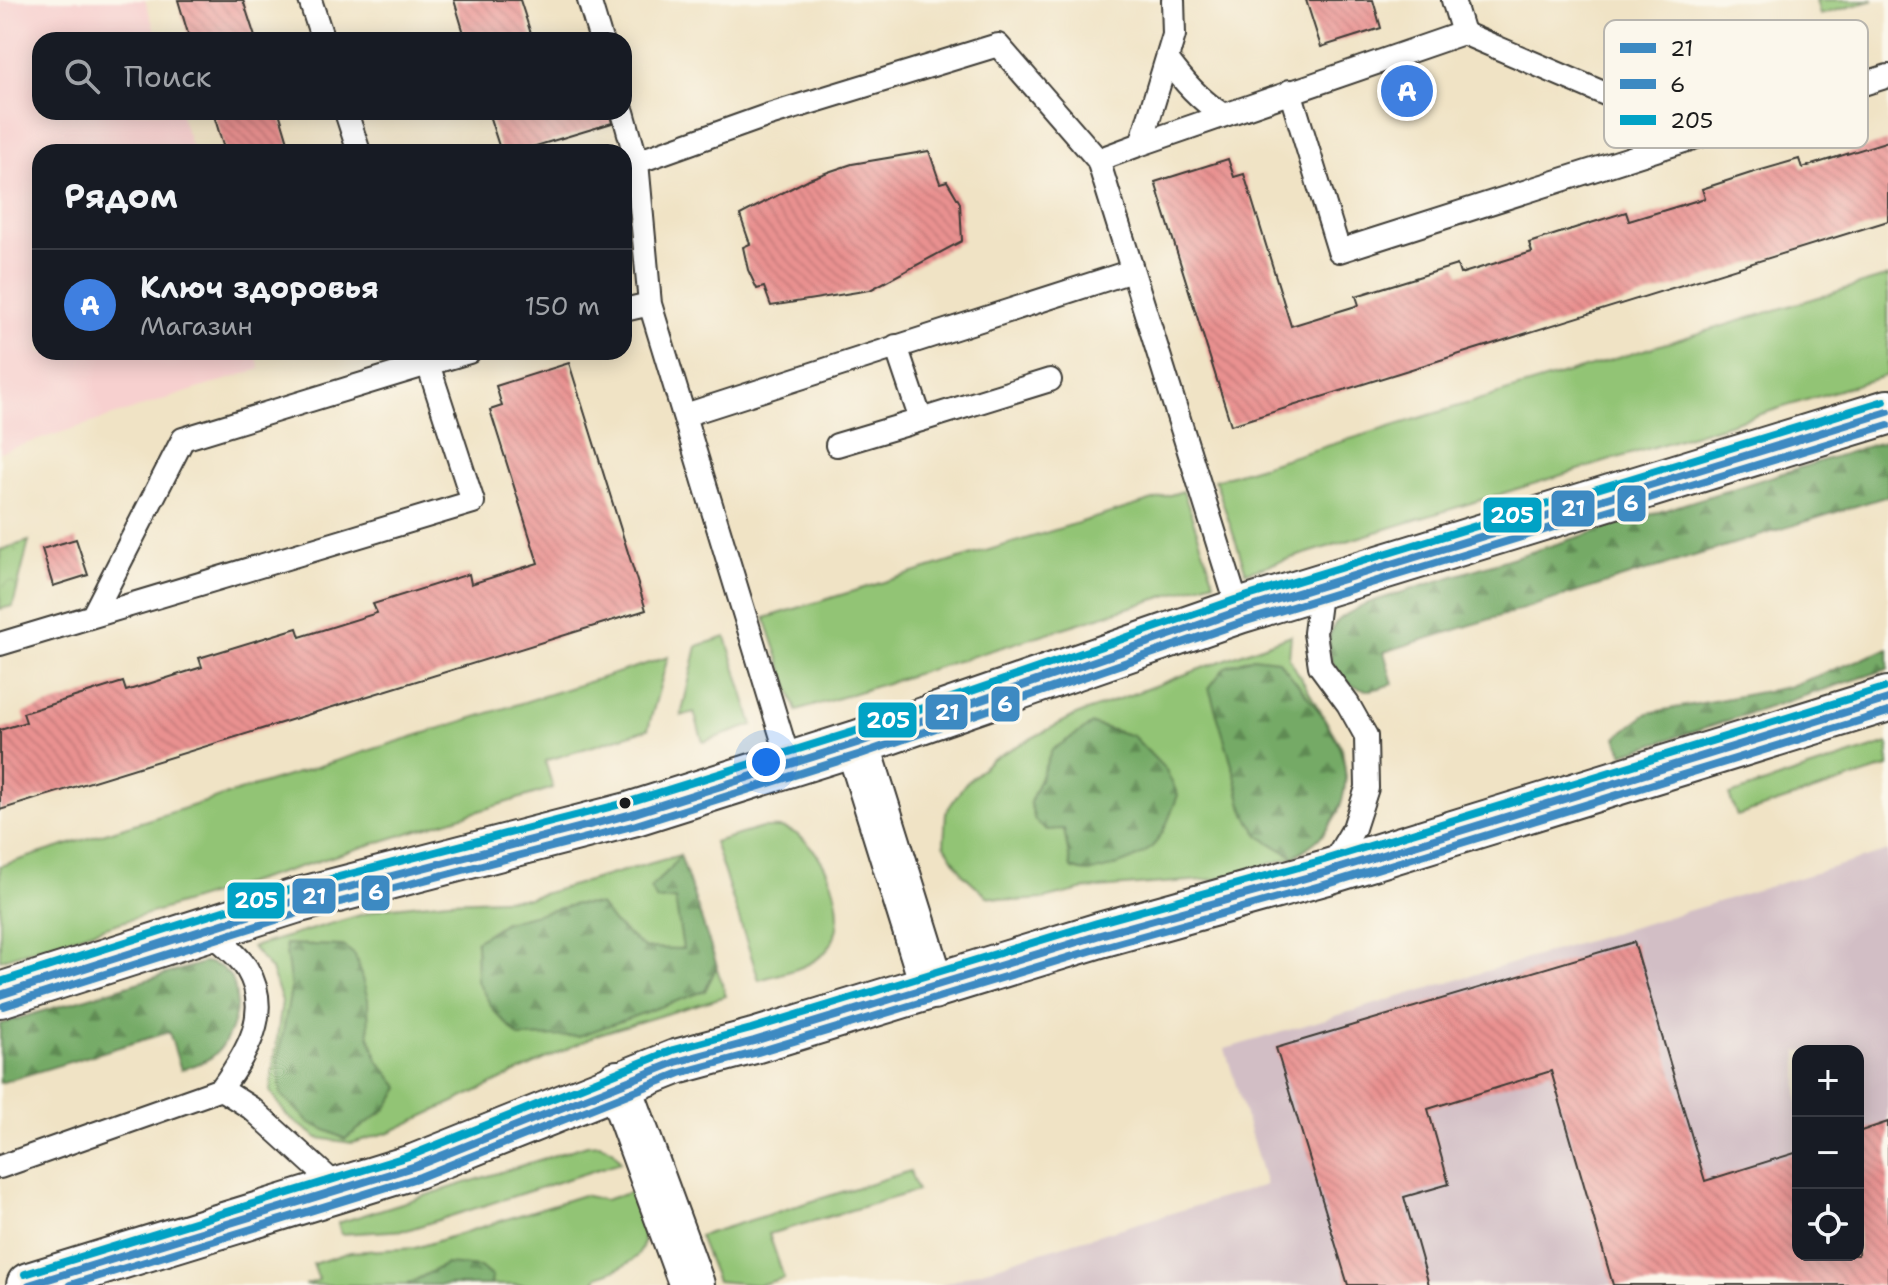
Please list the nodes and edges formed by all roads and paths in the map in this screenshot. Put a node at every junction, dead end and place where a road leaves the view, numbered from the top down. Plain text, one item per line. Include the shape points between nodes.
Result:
1 (310, 0) edge
2 (589, 0) edge
3 (1173, 0) edge
4 (1453, 0) edge
5 (320, 32) edge
6 (599, 32) edge
7 (1463, 33) junction
8 (1167, 59) junction
9 (1888, 76) edge
10 (1868, 82) edge
11 (1290, 91) junction
12 (1604, 93) edge
13 (1223, 115) junction
14 (349, 120) edge
15 (625, 120) edge
16 (356, 144) edge
17 (632, 144) edge
18 (632, 144) edge
19 (1141, 144) junction
20 (1659, 148) edge
21 (1098, 160) junction
22 (637, 162) junction
23 (1132, 271) junction
24 (650, 304) junction
25 (632, 308) edge
26 (896, 346) junction
27 (420, 360) edge
28 (427, 360) edge
29 (1050, 380) dead end
30 (1888, 412) edge
31 (685, 415) junction
32 (921, 420) junction
33 (837, 445) dead end
34 (1321, 586) junction
35 (1239, 611) junction
36 (93, 615) junction
37 (0, 644) edge
38 (1888, 699) edge
39 (857, 743) junction
40 (790, 764) junction
41 (1327, 872) junction
42 (207, 929) junction
43 (933, 987) junction
44 (0, 995) edge
45 (618, 1083) junction
46 (221, 1089) junction
47 (0, 1167) edge
48 (340, 1189) junction
49 (29, 1285) edge
50 (692, 1285) edge

1 - 5 lane
2 - 6 lane
3 - 8 lane via 1174,35
4 - 7 lane
7 - 11 lane
7 - 12 lane
8 - 13 lane via 1184,83
8 - 19 lane
9 - 10 lane
11 - 13 lane
11 - 20 lane via 1339,251
13 - 19 lane
14 - 16 lane
15 - 18 lane
17 - 22 lane
19 - 21 lane
21 - 22 lane via 998,45
21 - 23 lane
22 - 24 lane
23 - 26 lane
23 - 35 lane
24 - 25 lane
24 - 31 lane
26 - 31 lane
26 - 32 lane
27 - 36 lane via 183,439
28 - 36 lane via 473,502
29 - 32 lane
30 - 34 main road
31 - 40 lane
32 - 33 lane
34 - 35 main road
34 - 41 lane via 1315,633 1320,666 1366,736 1367,788 1354,828
35 - 39 main road
36 - 37 lane
38 - 41 main road
39 - 40 main road
39 - 43 main road
40 - 42 main road via 632,814 295,901
41 - 43 main road
42 - 44 main road
42 - 46 lane via 246,968 257,995 256,1028 244,1058
43 - 45 main road
45 - 48 main road via 416,1166
45 - 50 main road
46 - 47 lane
46 - 48 lane via 251,1108
48 - 49 main road

